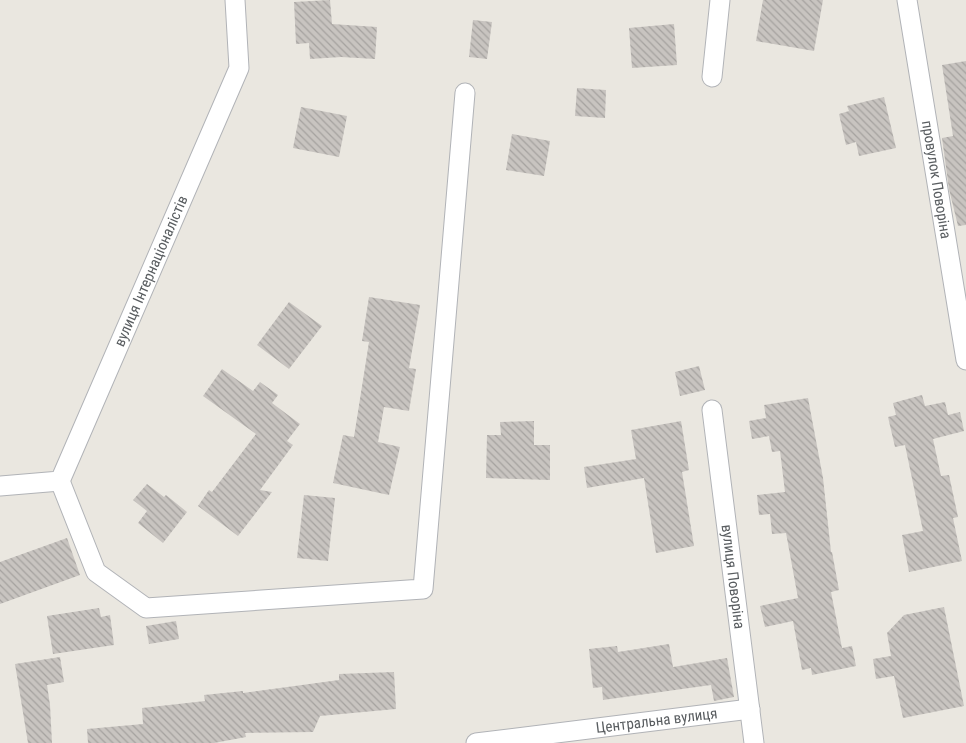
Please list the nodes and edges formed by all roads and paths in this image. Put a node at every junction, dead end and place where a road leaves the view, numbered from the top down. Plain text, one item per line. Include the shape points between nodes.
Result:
1 (235, 0) edge
2 (720, 0) edge
3 (907, 0) edge
4 (712, 77) dead end
5 (465, 93) dead end
6 (966, 360) edge
7 (712, 410) dead end
8 (60, 481) junction
9 (0, 486) edge
10 (750, 709) junction
11 (476, 743) edge
12 (754, 743) edge

1 - 8 street, вулиця Інтернаціоналістів via 239,68
2 - 4 street
3 - 6 street, провулок Поворіна
5 - 8 street via 423,589 146,608 96,572
7 - 10 street, вулиця Поворіна
8 - 9 street
10 - 11 street, Центральна вулиця
10 - 12 street, вулиця Поворіна

